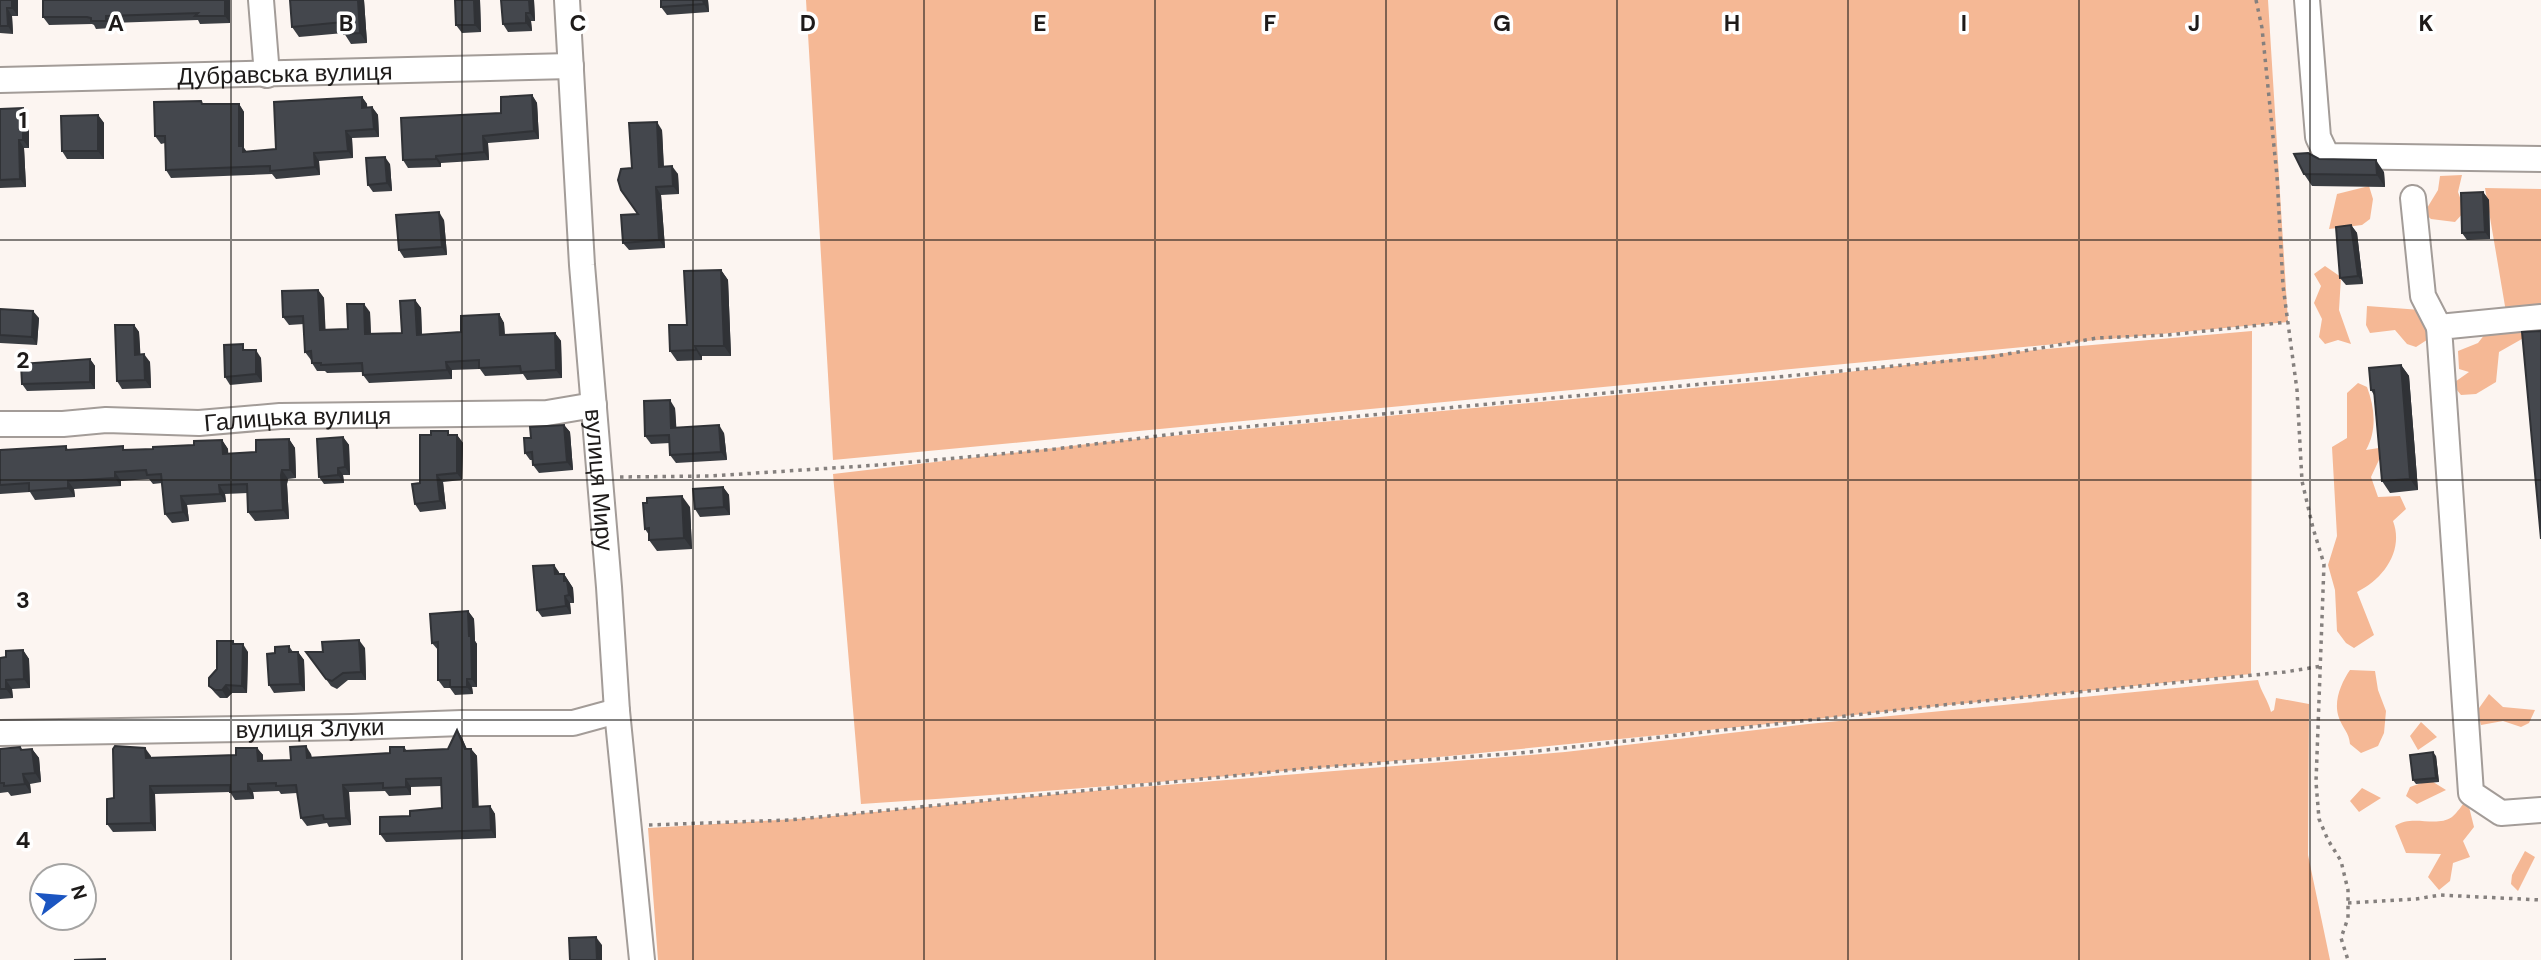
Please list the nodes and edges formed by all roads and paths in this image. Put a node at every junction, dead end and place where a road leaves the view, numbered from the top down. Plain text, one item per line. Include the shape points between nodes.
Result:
1 (261, 0) edge
2 (567, 0) edge
3 (2256, 0) edge
4 (2307, 0) edge
5 (571, 66) junction
6 (267, 75) junction
7 (0, 80) edge
8 (2541, 159) edge
9 (2413, 198) dead end
10 (2541, 317) edge
11 (2288, 322) junction
12 (2439, 327) junction
13 (594, 405) junction
14 (0, 424) edge
15 (600, 480) junction
16 (2322, 666) junction
17 (617, 711) junction
18 (0, 733) edge
19 (2541, 810) edge
20 (629, 826) junction
21 (2541, 900) edge
22 (2348, 903) junction
23 (642, 960) edge
24 (2348, 960) edge

1 - 6 street
2 - 5 street, вулиця Миру
3 - 11 path
4 - 8 street via 2318,137 2327,156
5 - 6 street, Дубравська вулиця
5 - 13 street, вулиця Миру
6 - 7 street, Дубравська вулиця
9 - 12 street via 2423,296
10 - 12 street
11 - 15 path via 2097,338 1990,357 1190,432 1055,449 879,465
11 - 16 path via 2302,481 2324,565
12 - 19 street via 2471,793 2501,813
13 - 14 street, Галицька вулиця via 547,413
13 - 15 street, вулиця Миру
15 - 17 street, вулиця Миру
16 - 20 path via 1520,753 1312,768 789,820
16 - 22 path via 2316,782 2319,819 2341,861
17 - 18 street, вулиця Злуки via 573,723
17 - 20 street, вулиця Миру
20 - 23 street, вулиця Миру
21 - 22 path via 2440,895
22 - 24 path via 2341,938

